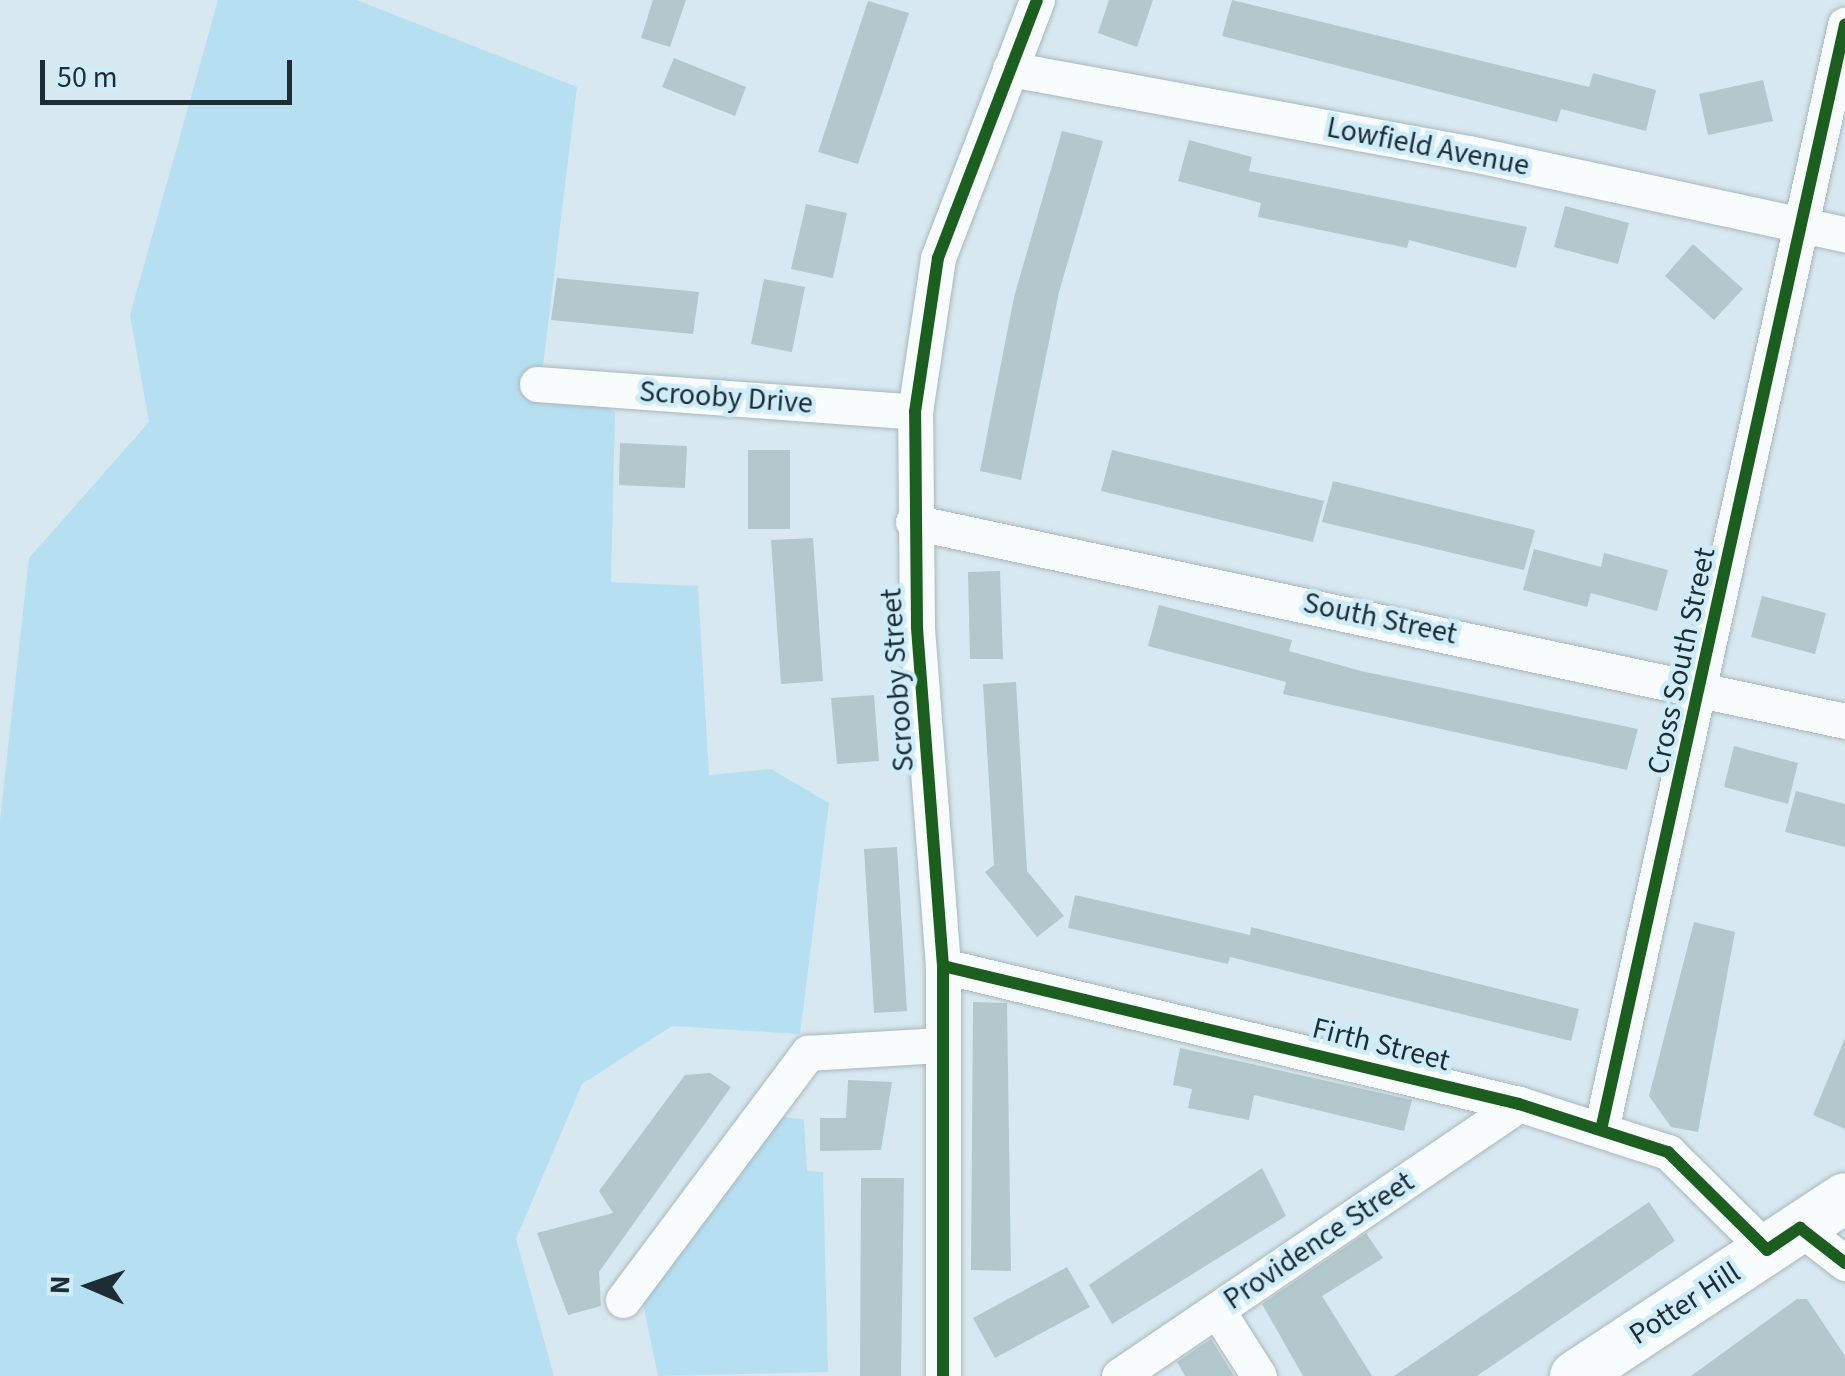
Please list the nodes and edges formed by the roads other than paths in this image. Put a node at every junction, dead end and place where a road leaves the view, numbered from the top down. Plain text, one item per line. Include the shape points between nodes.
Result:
1 (1037, 0) edge
2 (1845, 26) edge
3 (1010, 69) junction
4 (1800, 225) junction
5 (1845, 234) edge
6 (537, 384) dead end
7 (915, 412) junction
8 (913, 522) junction
9 (1704, 686) junction
10 (1845, 722) edge
11 (943, 966) junction
12 (939, 1045) junction
13 (1519, 1104) junction
14 (1600, 1130) junction
15 (1845, 1198) edge
16 (1783, 1239) junction
17 (1845, 1263) edge
18 (623, 1300) dead end
19 (1217, 1310) junction
20 (943, 1376) edge
21 (1119, 1376) edge
22 (1258, 1376) edge
23 (1576, 1376) edge

1 - 3 street, Scrooby Street
2 - 4 street, Cross South Street
3 - 4 street, Lowfield Avenue via 1469,152
3 - 7 street, Scrooby Street via 938,258
4 - 5 street, Lowfield Avenue
4 - 9 street, Cross South Street
6 - 7 street, Scrooby Drive
7 - 8 street, Scrooby Street
8 - 9 street, South Street
8 - 11 street, Scrooby Street
9 - 10 street, South Street
9 - 14 street, Cross South Street
11 - 12 street, Scrooby Street
11 - 13 street, Firth Street
12 - 18 street via 808,1053
12 - 20 street, Scrooby Street
13 - 14 street, Firth Street
13 - 19 street, Providence Street
14 - 16 street, Firth Street via 1668,1152
15 - 16 main road, Potter Hill
16 - 17 street, Firth Street
16 - 23 main road, Potter Hill
19 - 21 street, Providence Street
19 - 22 street

